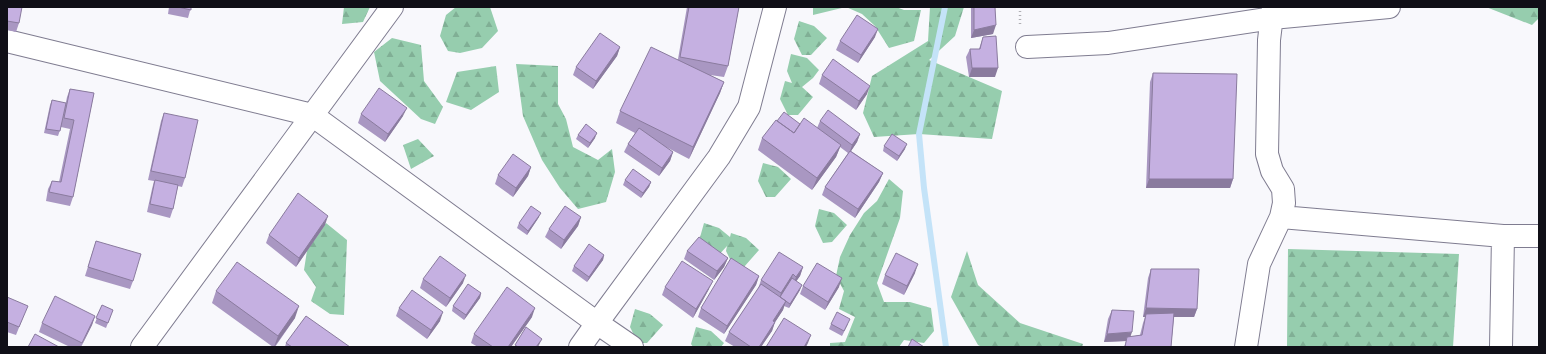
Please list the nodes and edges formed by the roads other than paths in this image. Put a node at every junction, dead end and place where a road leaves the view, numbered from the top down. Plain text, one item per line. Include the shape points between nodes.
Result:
1 (392, 7) edge
2 (776, 7) edge
3 (1389, 7) edge
4 (1272, 12) edge
5 (7, 41) edge
6 (1027, 47) dead end
7 (312, 116) junction
8 (1281, 217) junction
9 (1503, 236) junction
10 (1539, 236) edge
11 (597, 323) junction
12 (142, 347) edge
13 (580, 347) edge
14 (632, 347) edge
15 (1246, 347) edge
16 (1501, 347) edge

1 - 7 street
2 - 11 street via 749,107 719,158
3 - 4 street
4 - 6 street via 1108,43
4 - 8 street via 1269,40 1267,154 1272,171 1283,189
5 - 7 street
7 - 11 street
7 - 12 street
8 - 9 street
8 - 15 street via 1259,264
9 - 10 street
9 - 16 street
11 - 13 street
11 - 14 street

